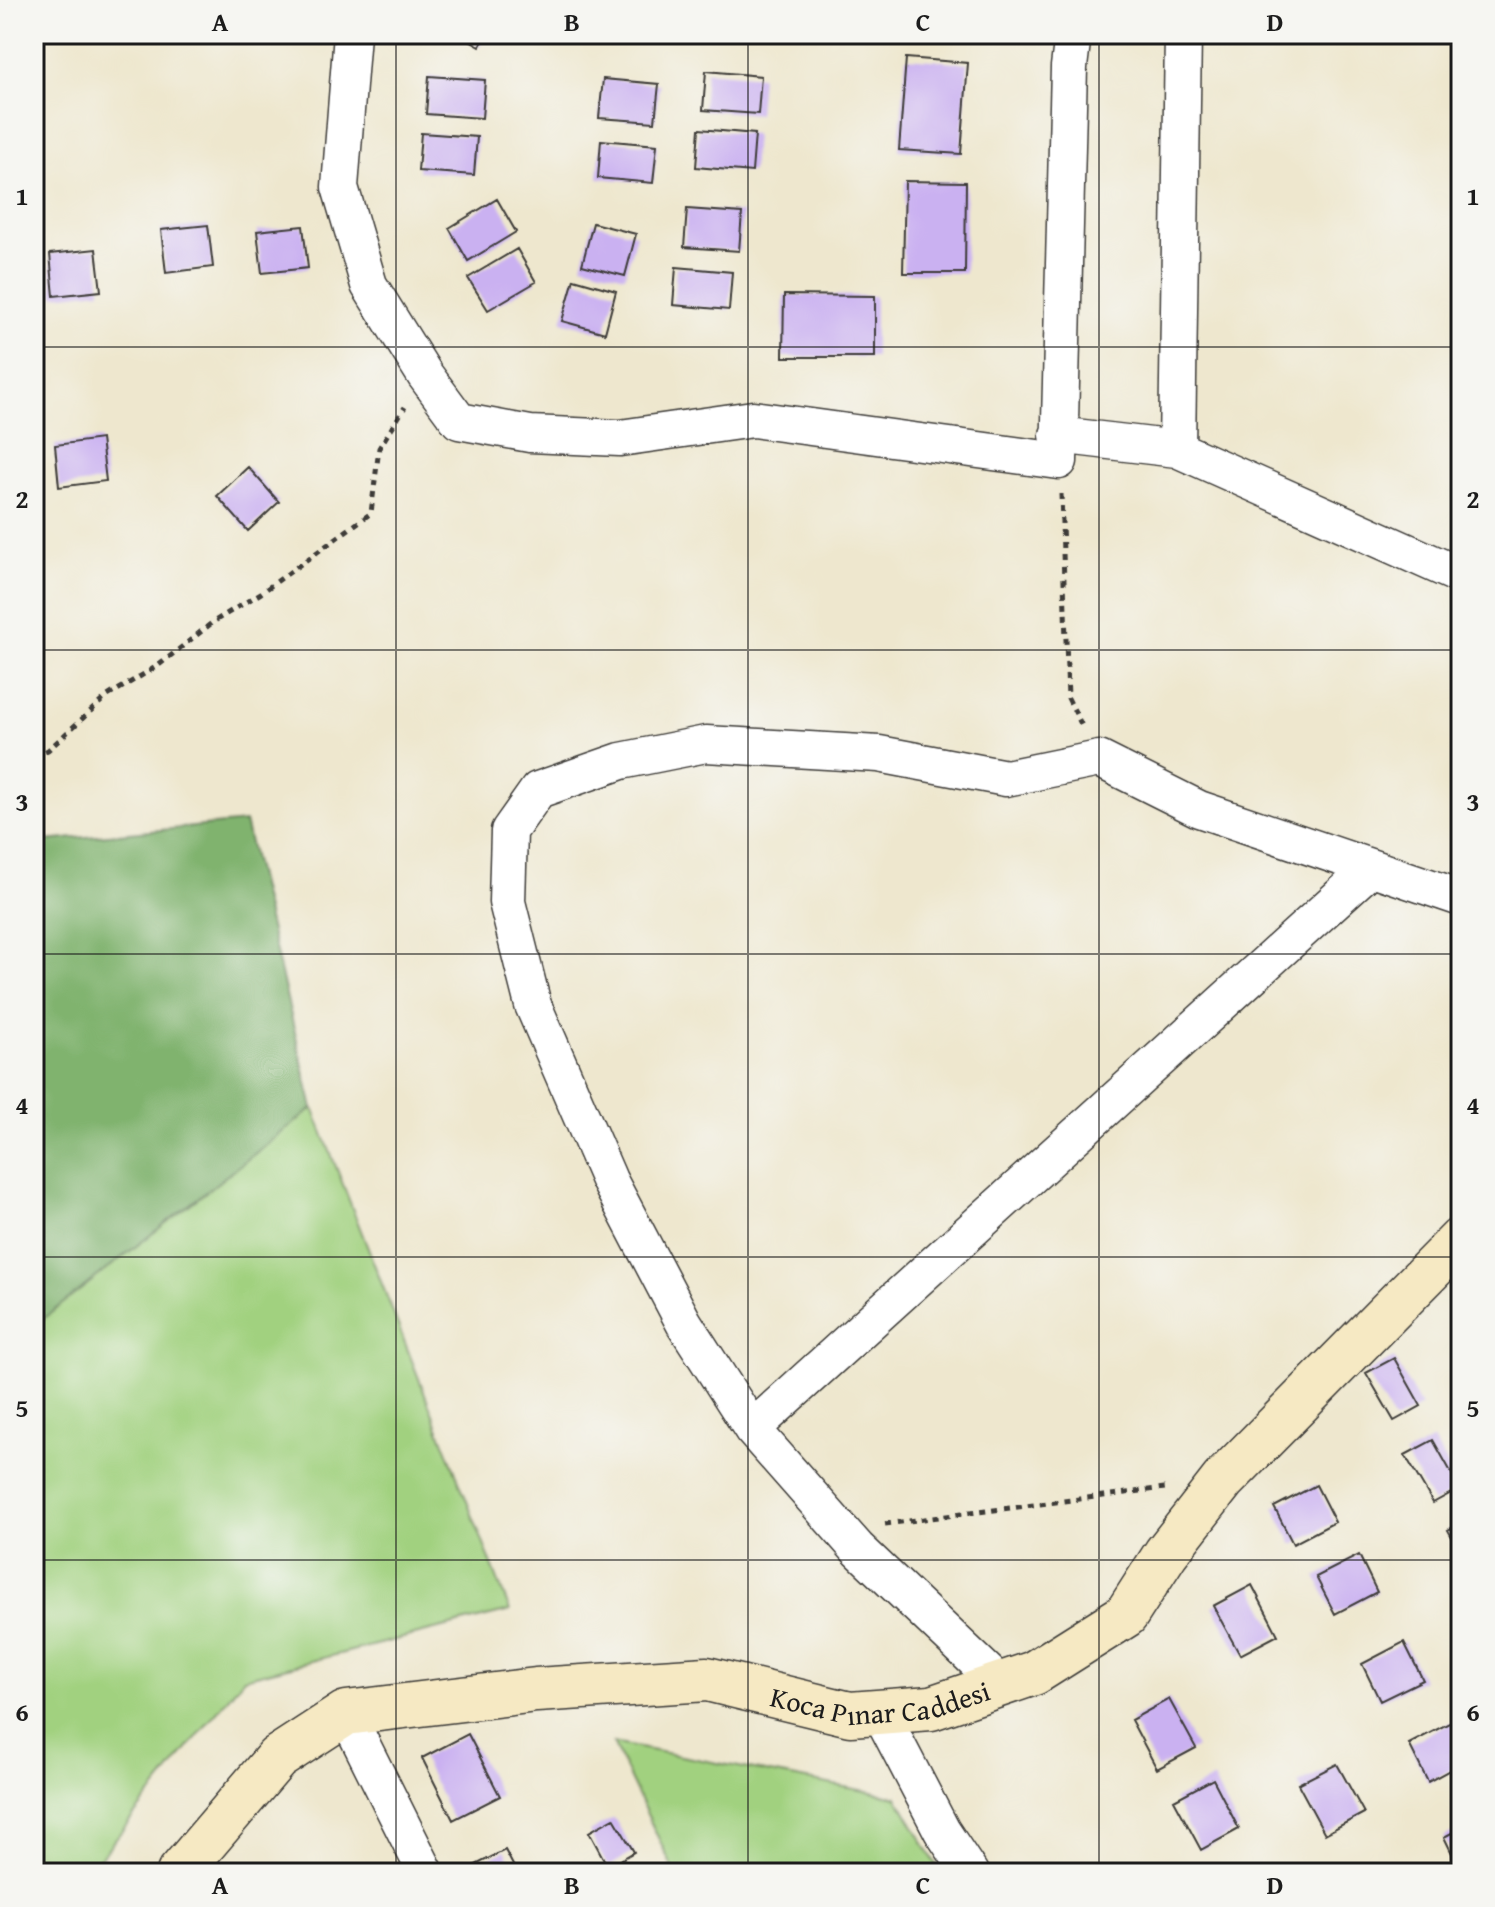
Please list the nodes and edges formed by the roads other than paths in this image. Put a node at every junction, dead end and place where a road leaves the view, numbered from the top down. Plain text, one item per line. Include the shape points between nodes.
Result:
1 (352, 34) edge
2 (1073, 34) edge
3 (1183, 34) edge
4 (1059, 448) junction
5 (1177, 449) junction
6 (1461, 576) edge
7 (1371, 868) junction
8 (1461, 898) edge
9 (1461, 1239) edge
10 (752, 1429) junction
11 (1000, 1684) junction
12 (880, 1712) junction
13 (346, 1713) junction
14 (179, 1873) edge
15 (426, 1873) edge
16 (970, 1873) edge

1 - 4 street via 340,187 369,285 459,421 530,434 620,438 753,419
2 - 4 street
3 - 5 street
4 - 5 street
5 - 6 street
7 - 8 street
7 - 10 street
7 - 10 street via 1199,809 1099,759 1006,778 879,754 706,744 621,761 538,790 509,831 507,902 533,1005 609,1180 684,1323
9 - 11 street, Koca Pınar Caddesi via 1223,1480 1126,1615 1034,1673
10 - 11 street via 857,1548
11 - 12 street, Koca Pınar Caddesi via 931,1708
12 - 13 street, Koca Pınar Caddesi via 850,1714 707,1679 536,1690
12 - 16 street
13 - 14 street, Koca Pınar Caddesi via 277,1758
13 - 15 street

